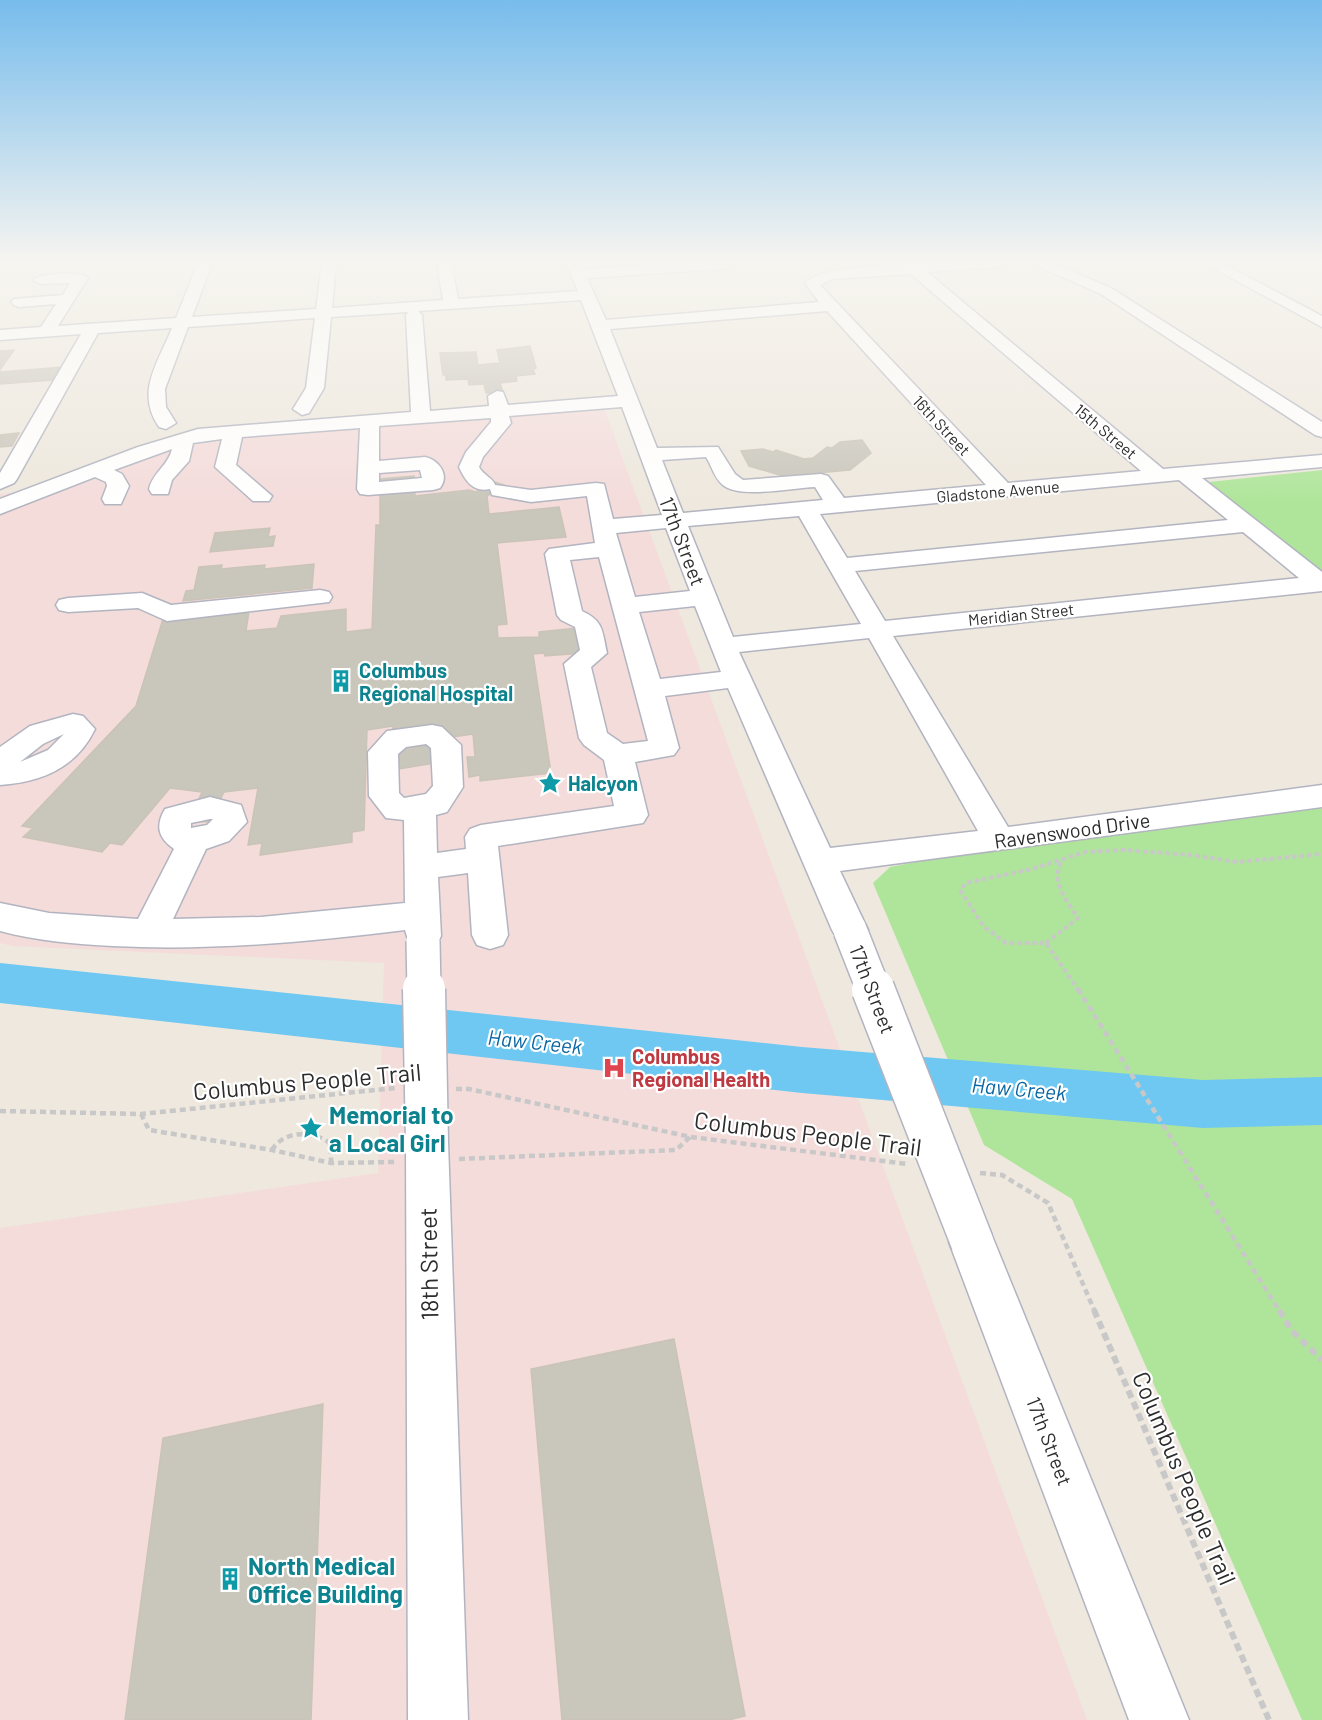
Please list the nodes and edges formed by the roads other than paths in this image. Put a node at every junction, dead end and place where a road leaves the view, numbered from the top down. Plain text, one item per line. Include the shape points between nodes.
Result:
1 (84, 343) edge
2 (174, 343) edge
3 (320, 343) edge
4 (416, 343) edge
5 (607, 343) edge
6 (866, 343) edge
7 (1002, 343) edge
8 (1187, 343) edge
9 (567, 388) dead end
10 (629, 401) junction
11 (498, 404) junction
12 (420, 408) junction
13 (302, 409) dead end
14 (370, 421) junction
15 (166, 423) dead end
16 (1322, 431) edge
17 (234, 432) junction
18 (184, 440) junction
19 (649, 454) junction
20 (1322, 461) edge
21 (369, 468) dead end
22 (95, 470) junction
23 (1184, 474) junction
24 (1160, 477) junction
25 (0, 483) edge
26 (160, 489) dead end
27 (1003, 491) junction
28 (261, 496) dead end
29 (113, 499) dead end
30 (837, 506) junction
31 (0, 507) edge
32 (806, 508) junction
33 (674, 520) junction
34 (1248, 525) junction
35 (606, 538) junction
36 (841, 566) junction
37 (1321, 583) edge
38 (320, 597) dead end
39 (705, 597) junction
40 (68, 605) dead end
41 (625, 606) junction
42 (877, 629) junction
43 (723, 646) junction
44 (738, 679) junction
45 (649, 689) junction
46 (618, 755) junction
47 (0, 765) edge
48 (0, 775) edge
49 (1322, 796) edge
50 (420, 807) dead end
51 (999, 840) junction
52 (194, 841) dead end
53 (483, 859) junction
54 (821, 861) junction
55 (421, 867) junction
56 (0, 917) edge
57 (423, 928) junction
58 (150, 935) junction
59 (490, 935) dead end
60 (438, 1720) edge
61 (1159, 1720) edge

1 - 25 street via 7,479
2 - 15 street via 156,388 157,407
3 - 13 street via 315,388
4 - 12 street
5 - 10 street, 17th Street
6 - 27 street, 16th Street
7 - 24 street, 15th Street
8 - 16 street
9 - 11 street
10 - 11 street
10 - 19 street, 17th Street
11 - 12 street
11 - 35 street via 501,423 473,456 469,467 475,479 531,496 596,489
12 - 14 street
14 - 17 street
14 - 21 street
17 - 18 street
17 - 28 street via 225,468
18 - 22 street
18 - 26 street via 179,461 162,478
19 - 30 street via 711,451 730,484 741,486 821,480
19 - 33 street, 17th Street
20 - 23 street, Gladstone Avenue
22 - 29 street via 115,478 118,486
22 - 31 street
23 - 24 street, Gladstone Avenue
23 - 34 street
24 - 27 street, Gladstone Avenue
27 - 30 street, Gladstone Avenue
30 - 32 street, Gladstone Avenue
32 - 33 street, Gladstone Avenue
32 - 36 street
33 - 35 street, Gladstone Avenue
33 - 39 street, 17th Street
34 - 36 street
34 - 37 street
35 - 41 street
35 - 46 street, Gladstone Avenue via 556,554 570,615 560,622 568,658 578,664 594,738
36 - 42 street
37 - 42 street, Meridian Street
38 - 40 street via 167,613 142,600
39 - 41 street
39 - 43 street, 17th Street
41 - 45 street
42 - 43 street, Meridian Street
42 - 51 street
43 - 44 street, 17th Street
44 - 45 street
44 - 54 street, 17th Street
45 - 46 street via 664,748
46 - 53 street via 632,815 481,837
47 - 48 street via 24,740 46,728 73,723 81,729 75,743 54,762 15,775
49 - 51 street, Ravenswood Drive
50 - 55 street, 18th Street
51 - 54 street, Ravenswood Drive
52 - 58 street via 160,906
53 - 55 street
53 - 59 street
54 - 61 street, 17th Street, bridge
55 - 57 street, 18th Street
56 - 58 street via 31,926
57 - 58 street
57 - 60 street, 18th Street, bridge

